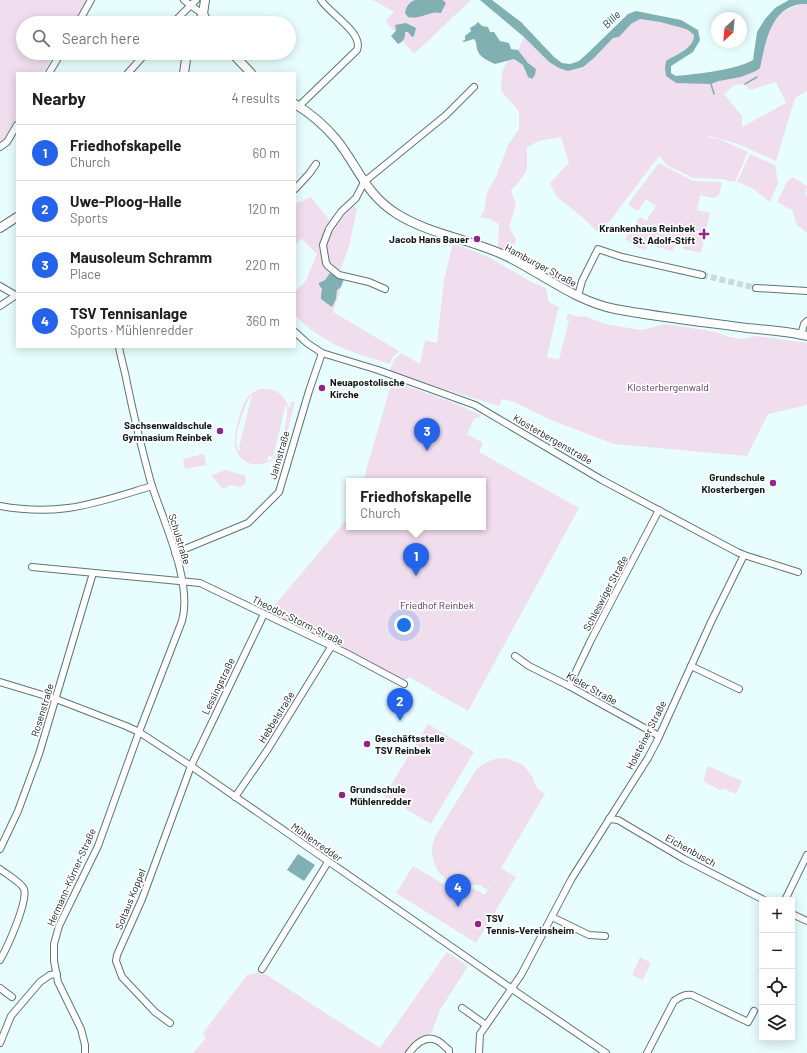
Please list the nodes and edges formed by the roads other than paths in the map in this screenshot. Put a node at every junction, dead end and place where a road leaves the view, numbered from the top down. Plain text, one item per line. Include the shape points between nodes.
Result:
1 (91, 0) edge
2 (184, 0) edge
3 (196, 0) edge
4 (205, 0) edge
5 (321, 0) edge
6 (190, 6) junction
7 (203, 14) joint
8 (82, 16) edge
9 (180, 16) edge
10 (57, 60) edge
11 (140, 60) edge
12 (186, 60) edge
13 (239, 60) edge
14 (50, 72) edge
15 (129, 72) edge
16 (184, 72) edge
17 (250, 72) edge
18 (474, 87) dead end
19 (297, 105) edge
20 (16, 127) edge
21 (0, 148) edge
22 (316, 164) dead end
23 (364, 182) junction
24 (296, 188) edge
25 (16, 218) edge
26 (0, 228) edge
27 (702, 275) tunnel mouth
28 (0, 286) edge
29 (385, 288) dead end
30 (756, 288) tunnel mouth
31 (807, 290) edge
32 (16, 296) edge
33 (578, 296) junction
34 (0, 306) edge
35 (807, 321) edge
36 (296, 333) edge
37 (804, 336) edge
38 (119, 348) edge
39 (322, 353) junction
40 (152, 486) junction
41 (0, 506) edge
42 (659, 510) junction
43 (175, 553) junction
44 (744, 555) junction
45 (32, 567) dead end
46 (798, 572) dead end
47 (93, 573) junction
48 (182, 581) junction
49 (264, 614) junction
50 (332, 647) junction
51 (515, 656) dead end
52 (691, 666) junction
53 (0, 682) edge
54 (404, 684) dead end
55 (569, 686) junction
56 (739, 689) dead end
57 (56, 699) junction
58 (139, 732) junction
59 (659, 736) junction
60 (191, 766) junction
61 (235, 797) junction
62 (609, 819) junction
63 (0, 849) edge
64 (807, 855) edge
65 (328, 862) junction
66 (0, 869) edge
67 (759, 897) edge
68 (786, 897) edge
69 (795, 915) edge
70 (552, 917) junction
71 (807, 921) edge
72 (605, 936) dead end
73 (0, 960) edge
74 (262, 969) dead end
75 (56, 974) junction
76 (0, 988) edge
77 (512, 989) junction
78 (12, 997) dead end
79 (462, 1008) dead end
80 (754, 1011) dead end
81 (170, 1023) dead end
82 (486, 1025) junction
83 (0, 1043) edge
84 (85, 1053) edge
85 (409, 1053) edge
86 (449, 1053) edge
87 (479, 1053) edge
88 (606, 1053) edge
89 (648, 1053) edge

1 - 8 street
2 - 6 street
3 - 6 street
4 - 7 main road
5 - 19 street via 352,31 359,45 357,50
6 - 7 street
6 - 9 street
10 - 14 street
11 - 15 street
12 - 16 main road
13 - 17 main road
18 - 23 street via 446,115
19 - 23 main road, Hamburger Straße via 336,139
20 - 21 street
22 - 24 street
23 - 29 street via 356,198 341,212 329,230 323,251 326,263 335,273
23 - 33 main road, Hamburger Straße via 385,206 410,222 506,256
25 - 26 main road
27 - 33 street via 598,250 582,281
28 - 32 street
30 - 31 street
32 - 34 street
33 - 37 main road, Hamburger Straße via 613,308
35 - 37 street via 804,324
36 - 39 street, Klosterbergenstraße
38 - 40 street, Schulstraße
39 - 42 street, Klosterbergenstraße via 475,405 602,480
39 - 43 street, Jahnstraße via 308,391 279,492 248,524
40 - 41 street via 68,508 36,510
40 - 43 street, Schulstraße
42 - 44 street, Klosterbergenstraße
42 - 55 street, Schleswiger Straße
43 - 48 street, Schulstraße
44 - 46 street, Klosterbergenstraße
44 - 52 street, Holsteiner Straße
45 - 47 street, Theodor-Storm-Straße
47 - 48 street, Theodor-Storm-Straße
47 - 57 street, Rosenstraße
48 - 49 street, Theodor-Storm-Straße via 203,584
48 - 58 street, Schulstraße via 185,610 182,621
49 - 50 street, Theodor-Storm-Straße
49 - 60 street, Lessingstraße
50 - 54 street, Theodor-Storm-Straße
50 - 61 street, Hebbelstraße
51 - 55 street, Kieler Straße
52 - 56 street
52 - 59 street, Holsteiner Straße
53 - 57 street, Mühlenredder
55 - 59 street, Kieler Straße
57 - 58 street, Mühlenredder
57 - 63 street, Rosenstraße via 40,754
58 - 60 street, Mühlenredder
58 - 75 street, Hermann-Körner-Straße via 98,846 59,926 54,944
59 - 62 street, Holsteiner Straße
60 - 61 street, Mühlenredder
60 - 81 street, Soltaus Koppel via 142,899 116,961 122,978 155,1012
61 - 65 street, Mühlenredder
62 - 67 street, Eichenbusch via 618,820 684,859
62 - 70 street, Holsteiner Straße via 572,878
64 - 68 street
65 - 74 street
65 - 77 street, Mühlenredder
66 - 73 street via 24,889 15,928
69 - 71 street
70 - 72 street via 589,936
70 - 77 street, Holsteiner Straße
75 - 83 street via 40,982 11,1016
75 - 84 street, Hermann-Körner-Straße via 81,1029
76 - 78 street
77 - 82 street, Holsteiner Straße
77 - 88 street, Mühlenredder
79 - 82 street
80 - 89 street via 748,1022 692,995 680,996 674,1001
82 - 87 street, Holsteiner Straße via 480,1034
85 - 86 street via 424,1039 435,1039 449,1050

